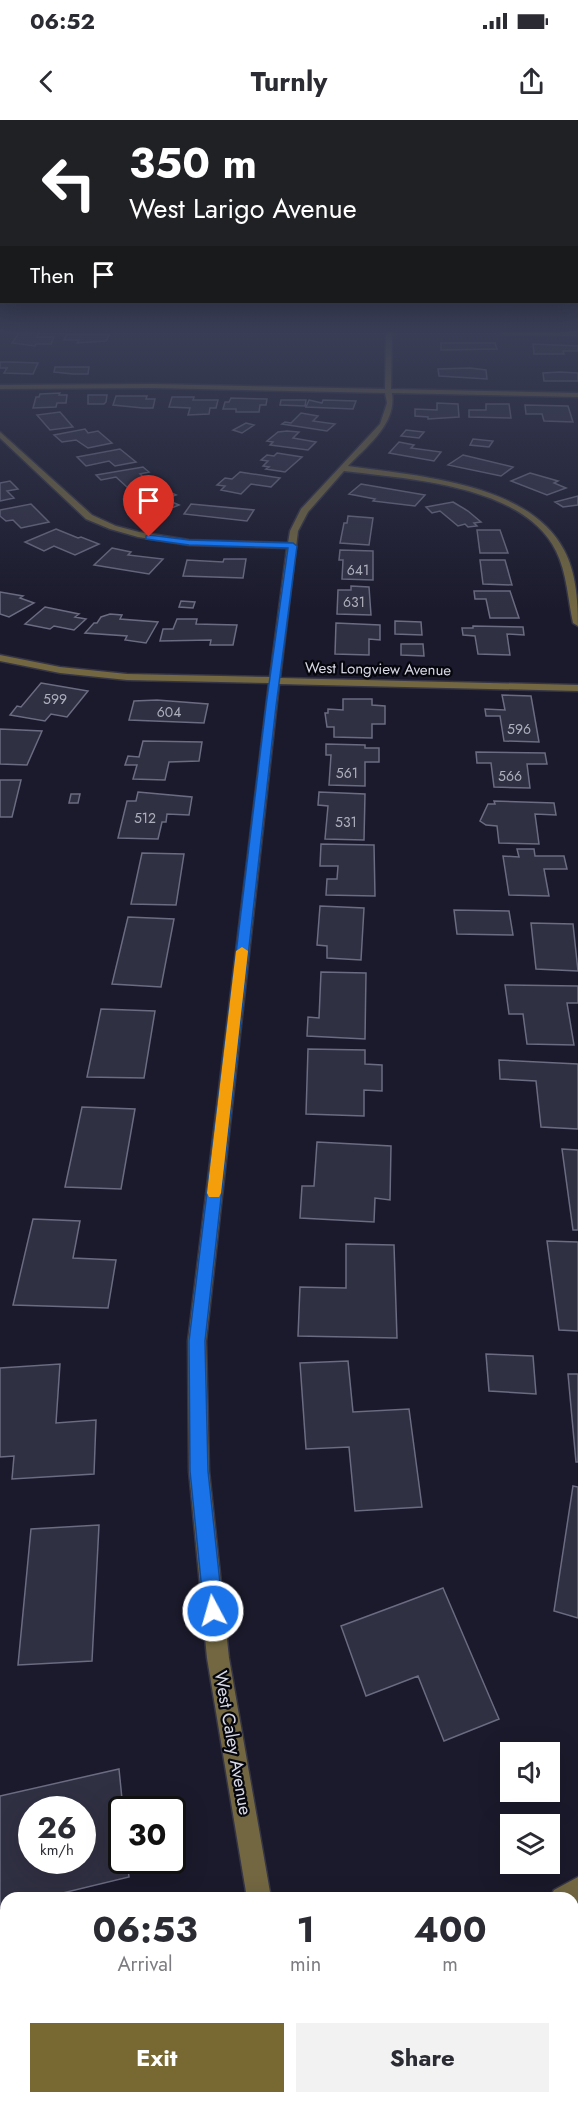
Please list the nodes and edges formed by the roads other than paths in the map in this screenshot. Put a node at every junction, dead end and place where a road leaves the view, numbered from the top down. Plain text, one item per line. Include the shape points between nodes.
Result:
1 (383, 424) edge
2 (0, 434) edge
3 (343, 468) junction
4 (293, 546) junction
5 (578, 623) edge
6 (0, 658) edge
7 (14, 662) junction
8 (0, 671) edge
9 (274, 682) junction
10 (578, 688) edge
11 (258, 1892) edge

1 - 3 street, West Caley Avenue
2 - 4 street via 89,517 106,525 173,541
3 - 4 street, West Caley Avenue via 304,511 294,531
3 - 5 street via 453,486 523,512 545,529 561,550
4 - 9 street, West Caley Avenue
6 - 7 street, West Longview Avenue
7 - 8 street
7 - 9 street, West Longview Avenue via 127,677
9 - 10 street, West Longview Avenue
9 - 11 street, West Caley Avenue via 197,1341 199,1471 218,1658

